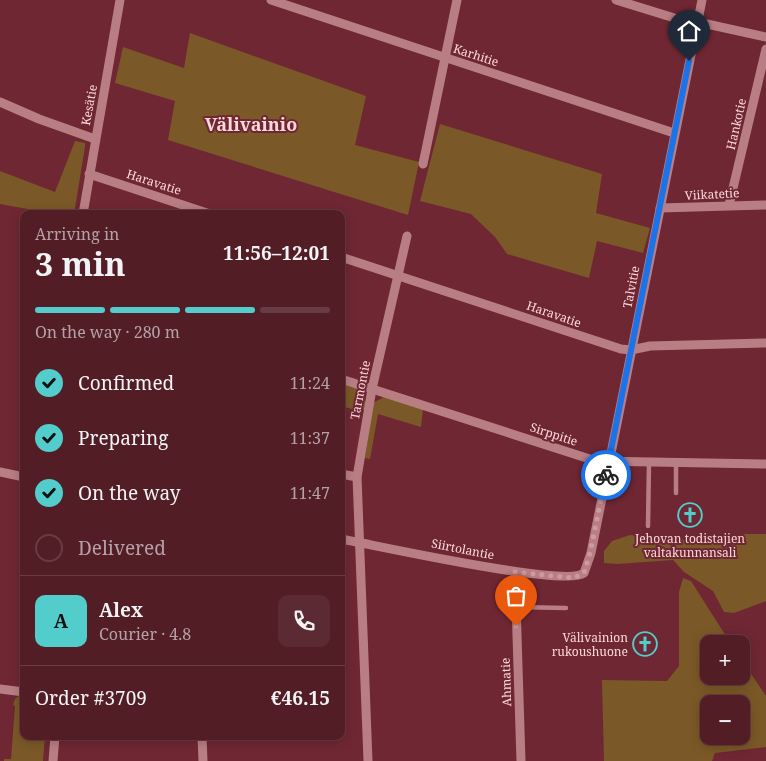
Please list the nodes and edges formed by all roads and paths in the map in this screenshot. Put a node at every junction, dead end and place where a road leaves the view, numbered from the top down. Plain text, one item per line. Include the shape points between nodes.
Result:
1 (120, 0) edge
2 (271, 0) edge
3 (457, 0) edge
4 (616, 0) edge
5 (702, 0) edge
6 (697, 25) junction
7 (766, 36) edge
8 (766, 49) edge
9 (445, 59) junction
10 (0, 102) edge
11 (674, 133) junction
12 (95, 139) junction
13 (423, 164) dead end
14 (89, 174) junction
15 (730, 205) junction
16 (766, 205) edge
17 (660, 208) junction
18 (84, 210) edge
19 (198, 210) edge
20 (407, 236) dead end
21 (345, 257) edge
22 (398, 275) junction
23 (766, 343) edge
24 (631, 350) junction
25 (345, 381) edge
26 (372, 389) junction
27 (608, 462) junction
28 (649, 462) junction
29 (676, 462) junction
30 (766, 464) edge
31 (0, 472) edge
32 (345, 474) edge
33 (20, 475) edge
34 (357, 476) junction
35 (676, 493) dead end
36 (648, 526) dead end
37 (345, 540) edge
38 (359, 542) junction
39 (515, 572) junction
40 (581, 576) joint
41 (516, 607) junction
42 (566, 608) dead end
43 (0, 689) edge
44 (20, 692) edge
45 (55, 740) edge
46 (202, 740) edge
47 (53, 761) edge
48 (203, 761) edge
49 (368, 761) edge
50 (521, 761) edge

1 - 12 street, Kesätie
2 - 9 street, Karhitie
3 - 9 street
4 - 6 street
5 - 6 street, Talvitie
6 - 7 street via 707,24
6 - 11 street, Talvitie
8 - 15 street, Hankotie
9 - 11 street, Karhitie
9 - 13 street
10 - 12 street
11 - 17 street, Talvitie
12 - 14 street, Kesätie
14 - 18 street, Kesätie
14 - 19 street, Haravatie
15 - 16 street, Viikatetie
15 - 17 street, Viikatetie
17 - 24 street, Talvitie
20 - 22 street, Tarmontie
21 - 22 street, Haravatie
22 - 24 street, Haravatie
22 - 26 street, Tarmontie
23 - 24 street, Haravatie via 650,346
24 - 27 street, Talvitie
25 - 26 street, Sirppitie
26 - 27 street, Sirppitie
26 - 34 street, Tarmontie
27 - 28 street, Sirppitie
27 - 40 street, Talvitie via 590,553
28 - 29 street, Sirppitie
28 - 36 lane
29 - 30 street, Sirppitie
29 - 35 lane
31 - 33 street
32 - 34 street
34 - 38 street, Tarmontie
37 - 38 street, Siirtolantie
38 - 39 street, Siirtolantie
38 - 49 street, Tarmontie
39 - 40 street, Siirtolantie
39 - 41 street, Ahmatie
41 - 42 lane
41 - 50 street, Ahmatie
43 - 44 street
45 - 47 street
46 - 48 street

